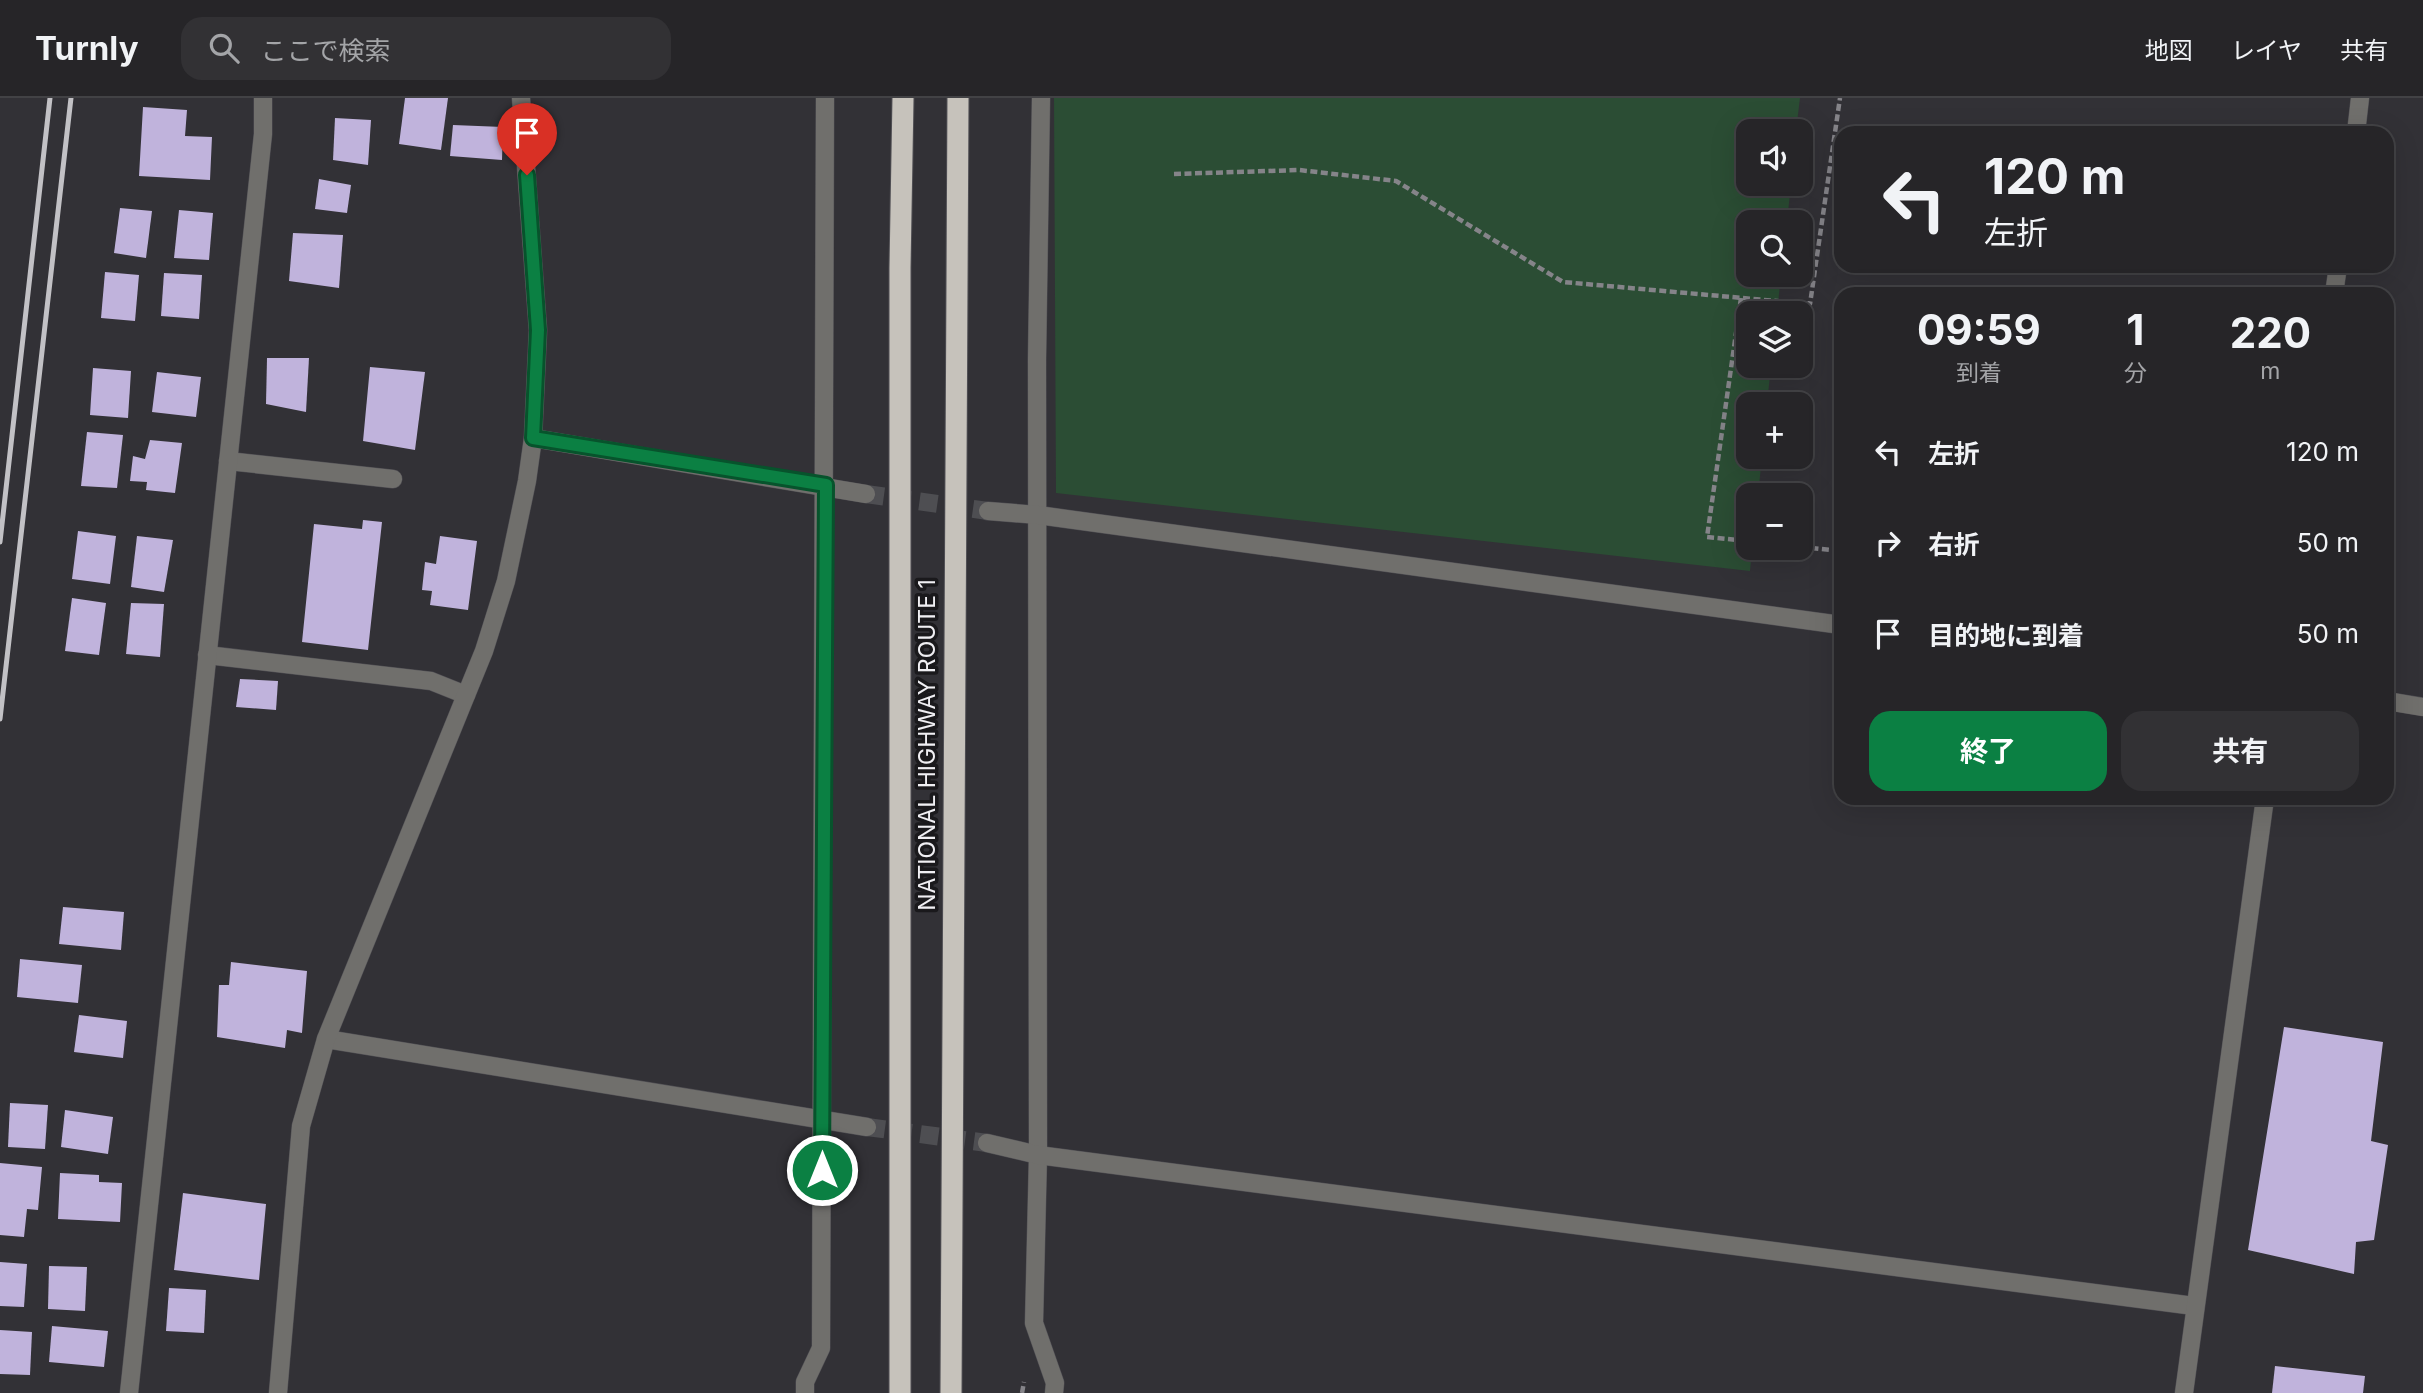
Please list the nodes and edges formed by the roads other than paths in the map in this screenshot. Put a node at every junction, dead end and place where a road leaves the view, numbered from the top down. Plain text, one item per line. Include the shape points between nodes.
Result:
1 (263, 98) edge
2 (521, 98) edge
3 (825, 98) edge
4 (903, 98) edge
5 (958, 98) edge
6 (1041, 98) edge
7 (2360, 98) edge
8 (2357, 126) edge
9 (533, 438) junction
10 (228, 461) junction
11 (393, 479) dead end
12 (826, 485) junction
13 (866, 494) tunnel mouth
14 (988, 511) tunnel mouth
15 (1038, 515) junction
16 (1834, 624) edge
17 (207, 655) junction
18 (466, 695) junction
19 (2394, 702) edge
20 (2423, 707) edge
21 (2264, 805) edge
22 (326, 1039) junction
23 (823, 1120) junction
24 (867, 1127) tunnel mouth
25 (987, 1143) tunnel mouth
26 (1038, 1155) junction
27 (2194, 1306) junction
28 (130, 1393) edge
29 (278, 1393) edge
30 (805, 1393) edge
31 (900, 1393) edge
32 (951, 1393) edge
33 (1054, 1393) edge
34 (2184, 1393) edge

1 - 10 street
2 - 9 street via 538,330
3 - 12 street
4 - 31 highway, NATIONAL HIGHWAY ROUTE 1
5 - 32 highway, NATIONAL HIGHWAY ROUTE 1
6 - 15 street
7 - 8 street
9 - 12 street
9 - 18 street via 506,581
10 - 11 street
10 - 17 street
12 - 13 street
12 - 23 street
14 - 15 street
15 - 16 street
15 - 26 street
17 - 18 street via 431,681
17 - 28 street
18 - 22 street
19 - 20 street
21 - 27 street
22 - 23 street
22 - 29 street via 301,1126
23 - 24 street
23 - 30 street via 821,1348 805,1381
25 - 26 street
26 - 27 street
26 - 33 street via 1034,1322 1055,1383
27 - 34 street

